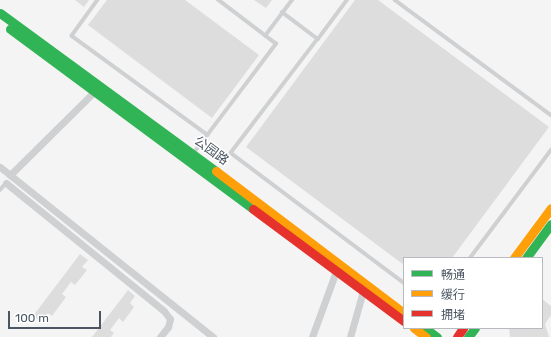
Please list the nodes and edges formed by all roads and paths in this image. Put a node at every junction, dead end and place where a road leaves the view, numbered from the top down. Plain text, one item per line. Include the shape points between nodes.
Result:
1 (98, 0) edge
2 (218, 0) edge
3 (292, 0) edge
4 (347, 0) edge
5 (395, 0) edge
6 (282, 12) junction
7 (0, 13) edge
8 (0, 21) edge
9 (265, 36) junction
10 (318, 39) junction
11 (94, 92) junction
12 (551, 115) edge
13 (208, 135) junction
14 (551, 150) edge
15 (193, 154) junction
16 (0, 167) edge
17 (10, 175) junction
18 (6, 183) joint
19 (0, 190) edge
20 (551, 208) edge
21 (551, 224) edge
22 (471, 257) edge
23 (515, 257) edge
24 (527, 257) edge
25 (336, 271) junction
26 (403, 282) edge
27 (363, 291) junction
28 (403, 312) edge
29 (403, 320) edge
30 (415, 329) edge
31 (425, 329) edge
32 (474, 329) edge
33 (160, 337) edge
34 (213, 337) edge
35 (312, 337) edge
36 (350, 337) edge
37 (426, 337) edge
38 (437, 337) edge
39 (468, 337) edge

1 - 13 lane via 72,36
2 - 9 lane
3 - 6 lane
4 - 10 lane
5 - 12 lane
6 - 9 lane
6 - 10 lane
7 - 15 street, 公园路
8 - 11 street
9 - 13 lane via 276,44
10 - 26 lane via 231,153
11 - 17 street
11 - 25 street
13 - 15 lane
14 - 22 lane
15 - 28 street, 公园路
16 - 17 street
17 - 34 street
18 - 19 lane
18 - 33 street via 164,310 170,319
20 - 23 street
21 - 24 street
25 - 27 street
25 - 35 street
27 - 29 street
27 - 36 street
30 - 37 street
31 - 38 street
32 - 39 street

